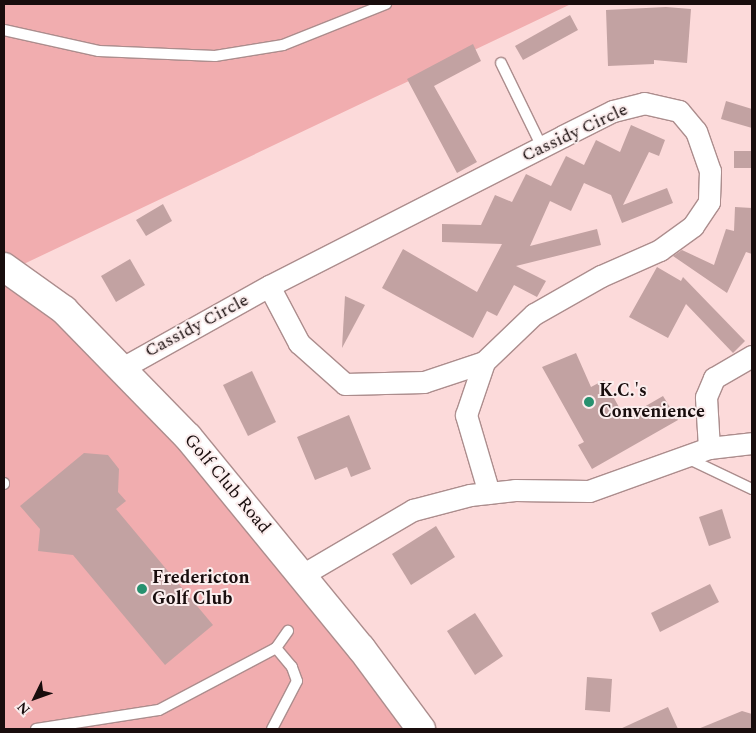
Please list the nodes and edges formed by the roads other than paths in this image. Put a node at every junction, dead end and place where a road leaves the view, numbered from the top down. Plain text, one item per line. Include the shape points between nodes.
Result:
1 (386, 4) edge
2 (4, 30) edge
3 (501, 63) dead end
4 (542, 147) junction
5 (4, 268) edge
6 (270, 286) junction
7 (752, 356) edge
8 (484, 362) junction
9 (124, 367) junction
10 (752, 443) edge
11 (709, 448) junction
12 (684, 456) junction
13 (752, 489) edge
14 (489, 493) junction
15 (302, 574) junction
16 (288, 631) dead end
17 (276, 648) junction
18 (36, 729) edge
19 (272, 729) edge
20 (421, 729) edge

1 - 2 lane via 283,46 215,56 99,51
3 - 4 lane
4 - 6 street, Cassidy Circle
4 - 8 street, Cassidy Circle via 613,111 644,103 679,111 699,139 710,171 709,202 693,226 660,250 601,276 534,314
5 - 9 street, Golf Club Road via 64,310
6 - 8 street, Cassidy Circle via 299,342 345,384 424,382
6 - 9 street, Cassidy Circle
7 - 11 street via 714,378 706,397
8 - 14 street, Cassidy Circle via 466,415
9 - 15 street, Golf Club Road
10 - 11 street
11 - 12 street
12 - 13 lane
12 - 14 street via 590,490
14 - 15 street via 413,510
15 - 20 street, Golf Club Road
16 - 17 lane
17 - 18 lane via 159,710
17 - 19 lane via 292,667 297,681

